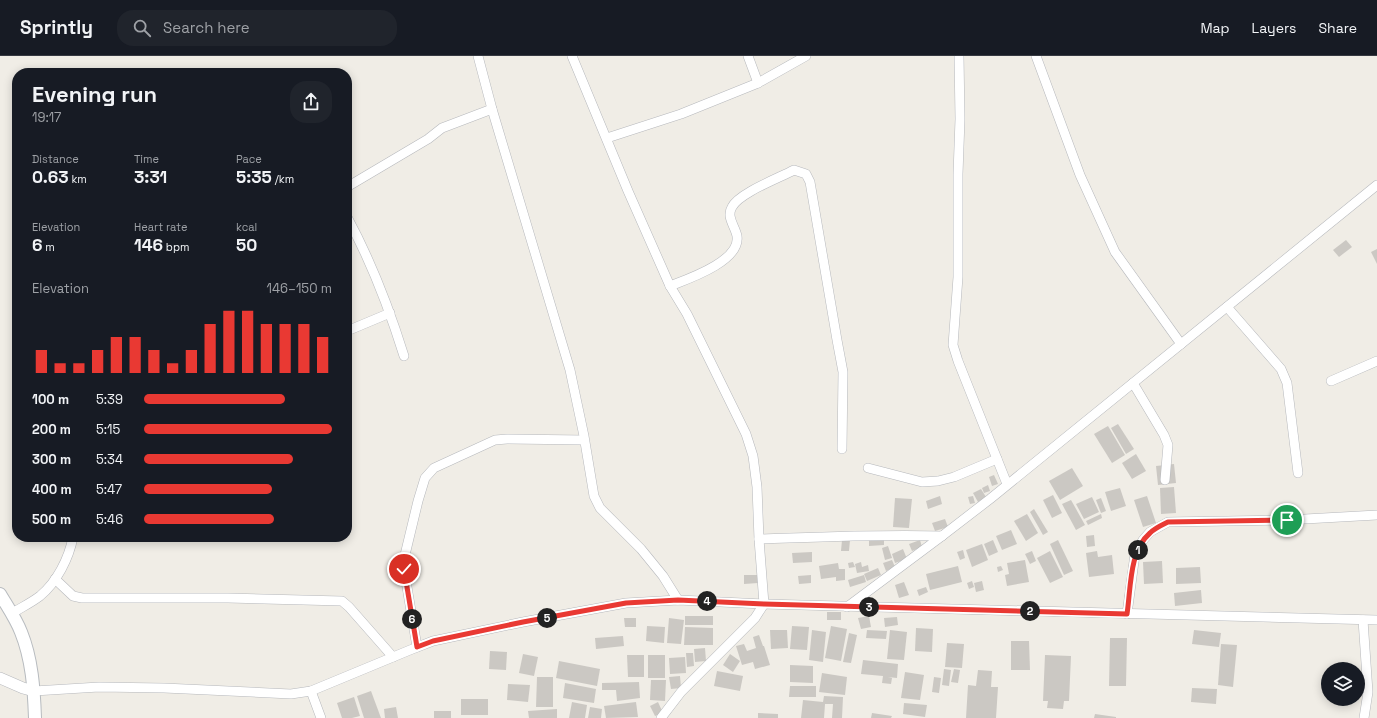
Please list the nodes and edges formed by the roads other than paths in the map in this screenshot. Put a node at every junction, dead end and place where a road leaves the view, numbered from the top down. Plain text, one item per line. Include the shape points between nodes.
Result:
1 (478, 56) edge
2 (572, 56) edge
3 (748, 56) edge
4 (806, 56) edge
5 (959, 56) edge
6 (1036, 56) edge
7 (758, 83) junction
8 (492, 109) junction
9 (607, 138) junction
10 (352, 183) edge
11 (1377, 185) edge
12 (352, 226) edge
13 (670, 286) junction
14 (1227, 307) junction
15 (390, 313) junction
16 (352, 329) edge
17 (1181, 344) junction
18 (404, 356) dead end
19 (1377, 361) edge
20 (1331, 381) dead end
21 (1133, 383) junction
22 (584, 440) junction
23 (842, 449) dead end
24 (997, 459) junction
25 (868, 468) dead end
26 (1298, 473) dead end
27 (1165, 480) dead end
28 (1007, 484) junction
29 (1377, 515) edge
30 (942, 536) junction
31 (759, 539) junction
32 (71, 542) edge
33 (55, 579) junction
34 (0, 594) edge
35 (678, 600) junction
36 (764, 604) junction
37 (847, 606) junction
38 (11, 614) junction
39 (1127, 614) junction
40 (1363, 620) junction
41 (1377, 620) edge
42 (417, 647) junction
43 (393, 657) junction
44 (0, 678) edge
45 (34, 691) junction
46 (311, 691) junction
47 (35, 718) edge
48 (321, 718) edge
49 (661, 718) edge
50 (1364, 718) edge

1 - 8 street
2 - 9 street
3 - 7 street
4 - 7 street
5 - 24 street via 958,277 953,345
6 - 17 street via 1080,175 1115,252
7 - 9 street via 681,114
8 - 10 street via 442,128 428,139
8 - 22 street via 570,370
9 - 13 street
11 - 14 street
12 - 15 street
13 - 23 street via 710,269 732,253 737,236 730,218 731,208 739,198 794,170 806,174 810,182 843,372
13 - 31 street via 687,314 746,434 757,487
14 - 17 street
14 - 26 street via 1281,369 1287,383
15 - 16 street
15 - 18 street
17 - 21 street
19 - 20 street
21 - 27 street via 1168,445
21 - 28 street
22 - 35 street via 594,496 600,508 641,549
22 - 42 street via 495,440 429,472 418,501 404,564
24 - 25 street via 938,481 922,482
24 - 28 street
28 - 30 street
29 - 39 street via 1168,522 1150,532 1135,554
30 - 31 street
30 - 37 street
31 - 36 street
32 - 33 street
33 - 38 street via 40,596
33 - 43 street via 73,596 82,598 342,601
34 - 38 main road
35 - 36 street
35 - 42 street via 626,603 523,622 433,641
36 - 37 street
36 - 49 street via 755,618 681,692
37 - 39 street
38 - 45 main road via 21,630 27,649
39 - 40 street
40 - 41 street
40 - 50 street via 1368,692
42 - 43 street
43 - 46 street
44 - 45 street
45 - 46 street via 114,687 291,694
45 - 47 main road
46 - 48 street

